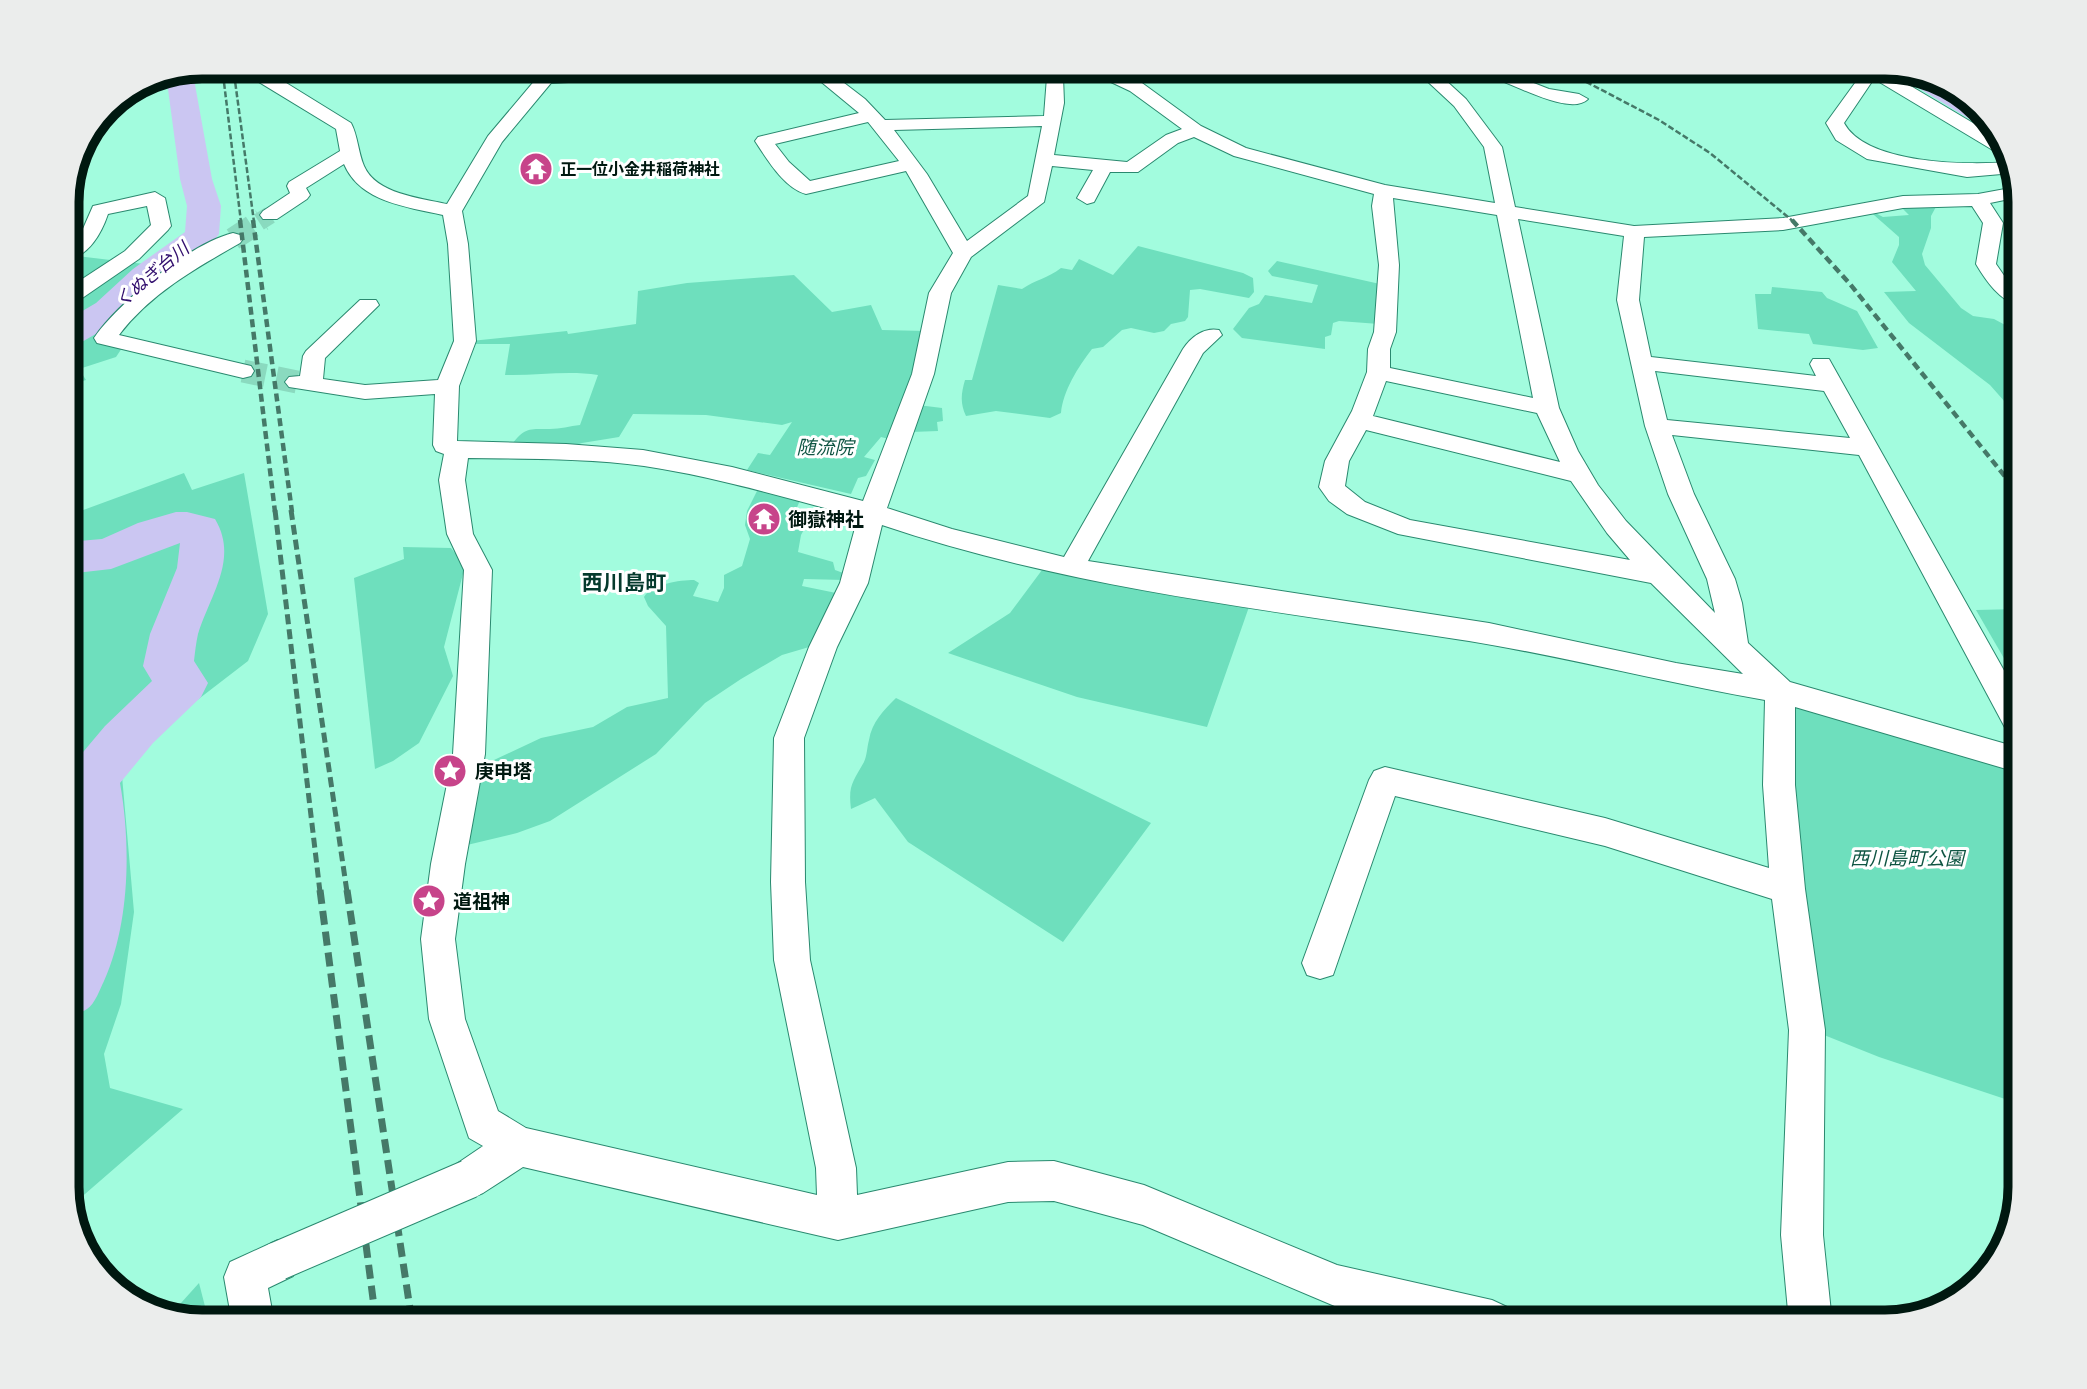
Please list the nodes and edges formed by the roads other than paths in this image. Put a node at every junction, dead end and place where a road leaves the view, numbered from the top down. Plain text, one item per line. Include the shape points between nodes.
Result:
1 (272, 79) edge
2 (546, 79) edge
3 (826, 79) edge
4 (1055, 79) edge
5 (1118, 79) edge
6 (1434, 79) edge
7 (1510, 79) edge
8 (1863, 79) edge
9 (1885, 79) edge
10 (269, 80) joint
11 (1579, 99) dead end
12 (875, 121) junction
13 (1051, 121) junction
14 (1195, 130) junction
15 (331, 137) junction
16 (1989, 137) edge
17 (1044, 160) junction
18 (911, 164) junction
19 (1104, 166) junction
20 (2004, 169) edge
21 (1384, 191) junction
22 (2008, 194) edge
23 (1087, 198) dead end
24 (1978, 200) junction
25 (452, 211) junction
26 (1508, 211) junction
27 (271, 215) tunnel mouth
28 (1634, 232) junction
29 (233, 239) tunnel mouth
30 (79, 244) edge
31 (79, 253) edge
32 (963, 253) junction
33 (132, 255) junction
34 (176, 261) junction
35 (79, 290) edge
36 (2008, 290) edge
37 (368, 305) dead end
38 (1211, 335) dead end
39 (1641, 363) junction
40 (243, 371) tunnel mouth
41 (1378, 372) junction
42 (447, 386) junction
43 (1546, 408) junction
44 (1361, 421) junction
45 (1657, 426) junction
46 (1867, 448) junction
47 (457, 450) junction
48 (1577, 474) junction
49 (872, 512) junction
50 (1072, 568) junction
51 (1659, 575) junction
52 (1734, 646) junction
53 (1780, 691) junction
54 (2008, 703) edge
55 (2008, 756) edge
56 (1788, 889) junction
57 (1320, 962) dead end
58 (519, 1146) junction
59 (838, 1220) junction
60 (251, 1310) edge
61 (1441, 1310) edge
62 (1810, 1310) edge

1 - 10 street
2 - 25 street via 494,140
3 - 12 street
4 - 13 street
5 - 14 street
6 - 26 street via 1476,119 1493,147
7 - 11 street via 1545,94
8 - 20 street via 1835,123 1842,136 1859,148 1874,155 1967,171
9 - 16 street
10 - 15 street via 345,127
12 - 13 street
12 - 18 street
12 - 18 street via 764,141 806,188
13 - 17 street
14 - 19 street via 1172,139 1130,167
14 - 21 street via 1240,152
15 - 25 street via 372,187
15 - 27 street via 296,186 300,195
17 - 19 street
17 - 32 street via 1037,198
18 - 32 street
19 - 23 street
21 - 26 street
21 - 41 street via 1389,265
22 - 24 street
24 - 28 street via 1903,202 1783,224
24 - 36 street via 1993,223 1986,264
25 - 42 street via 465,341
26 - 28 street
26 - 43 street
28 - 39 street via 1628,300
29 - 34 street
30 - 33 street via 91,234 100,210 155,198 161,226
31 - 33 street
32 - 49 street via 940,293 923,374
33 - 34 street
33 - 35 street
34 - 40 street via 120,316 105,338
37 - 42 street via 314,356 304,384 365,392
38 - 50 street via 1194,349
39 - 45 street
39 - 46 street via 1827,375
41 - 43 street
41 - 44 street
42 - 47 street via 445,445
43 - 48 street
44 - 48 street
44 - 51 street via 1337,461 1332,487 1349,504 1429,533
45 - 46 street
45 - 52 street via 1681,494 1721,579
46 - 54 street
47 - 49 street via 643,458 732,475
47 - 58 street via 452,480 460,534 478,570 476,636 469,754 438,939 447,1019 483,1124
48 - 51 street via 1599,509
49 - 50 street via 947,537
49 - 59 street via 855,583 823,647 789,738 792,960 836,1168
50 - 53 street via 1489,634
51 - 52 street
52 - 53 street
53 - 55 street
53 - 56 street via 1779,785
56 - 57 street via 1605,832 1385,780
56 - 62 street via 1807,1030 1802,1235
58 - 59 street
58 - 60 street, bridge via 469,1179 245,1277
59 - 61 street via 1008,1182 1054,1181 1144,1205 1338,1286

